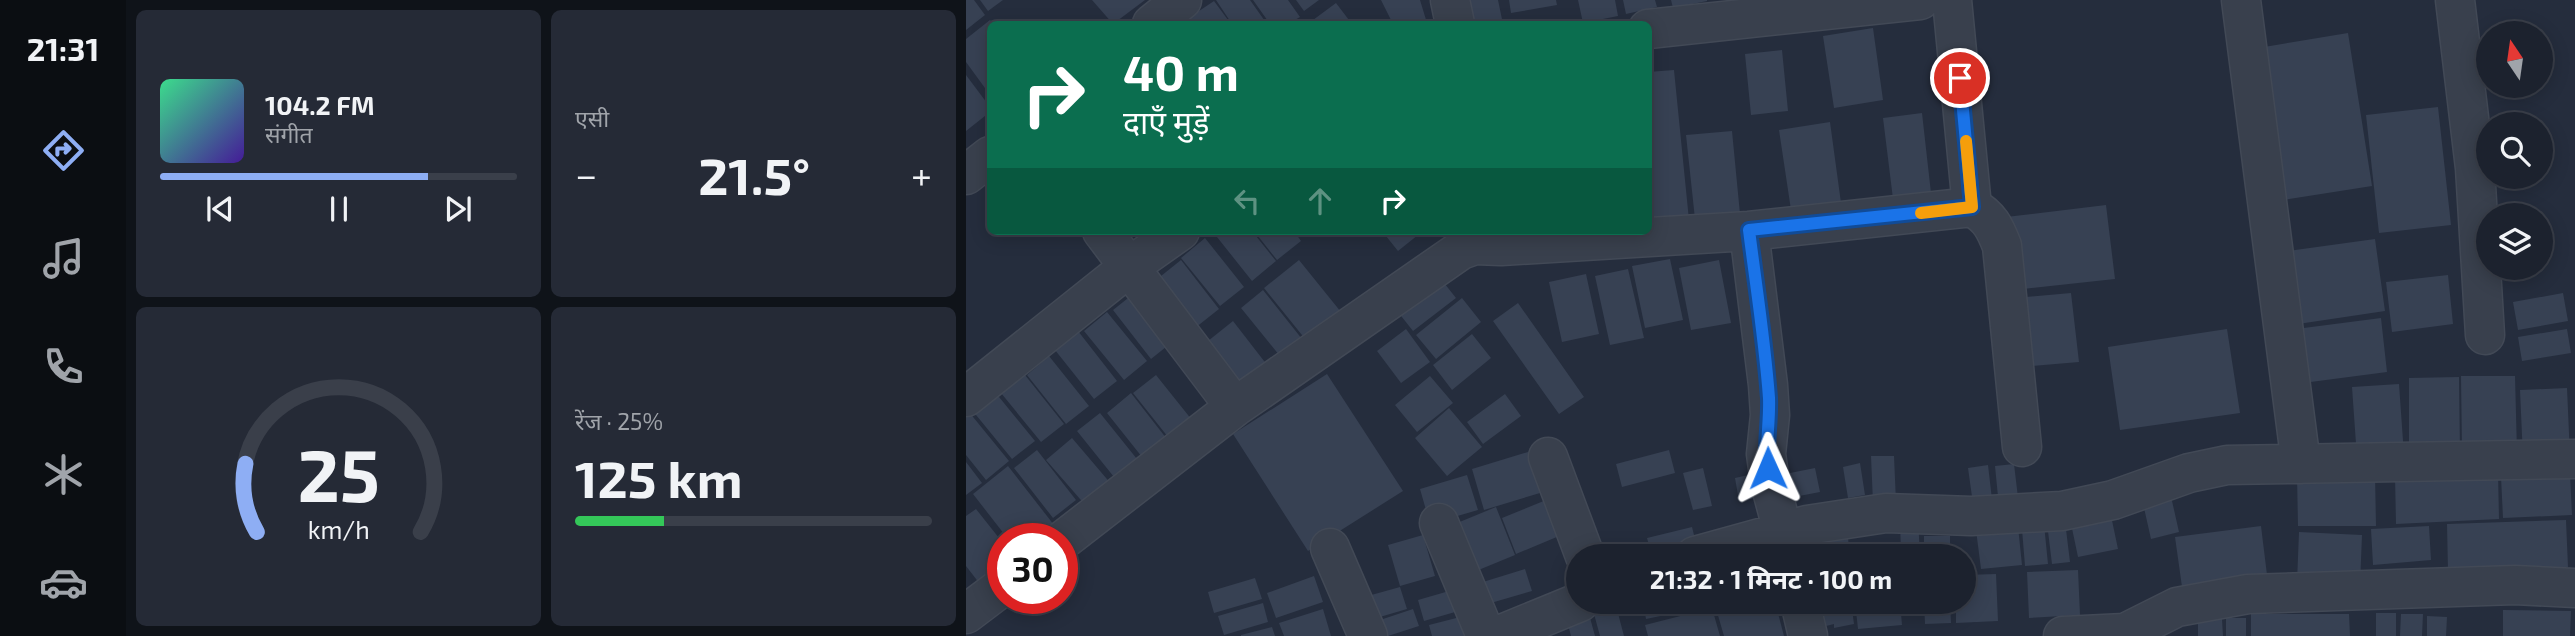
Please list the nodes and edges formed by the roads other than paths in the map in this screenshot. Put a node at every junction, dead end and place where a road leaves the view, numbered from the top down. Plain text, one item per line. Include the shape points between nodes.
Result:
1 (1182, 0) edge
2 (1450, 0) edge
3 (1920, 0) edge
4 (1952, 0) edge
5 (2241, 0) edge
6 (2455, 0) edge
7 (1156, 21) edge
8 (1454, 21) edge
9 (1652, 29) edge
10 (987, 158) edge
11 (966, 175) edge
12 (1972, 207) junction
13 (1749, 230) junction
14 (1652, 233) edge
15 (1105, 235) edge
16 (1174, 235) edge
17 (1610, 235) edge
18 (1499, 239) edge
19 (1129, 267) junction
20 (2485, 335) dead end
21 (966, 397) edge
22 (1235, 407) junction
23 (2022, 447) dead end
24 (1548, 457) dead end
25 (2575, 460) edge
26 (2301, 464) junction
27 (1439, 523) dead end
28 (1078, 529) edge
29 (1581, 544) edge
30 (1787, 544) edge
31 (1330, 548) dead end
32 (2575, 588) edge
33 (987, 598) edge
34 (1566, 608) edge
35 (966, 614) edge
36 (1803, 614) edge
37 (1368, 636) edge
38 (1486, 636) edge
39 (1497, 636) edge
40 (1808, 636) edge
41 (2063, 636) edge

1 - 7 street
2 - 8 street
3 - 9 street
4 - 12 street
5 - 26 street
6 - 20 street via 2475,167
10 - 11 street
12 - 13 street
12 - 23 street via 1993,223 2002,246
13 - 14 street
13 - 30 street via 1768,385 1766,454
15 - 19 street
16 - 19 street
17 - 18 street
18 - 22 street via 1461,250
19 - 21 street
19 - 22 street
22 - 28 street
24 - 29 street
25 - 26 street
26 - 30 street via 2227,465 2189,472 2113,500 2062,511 1972,516 1886,513 1807,525
27 - 38 street
31 - 37 street
32 - 41 street via 2515,585 2248,594 2177,607 2125,633
33 - 35 street
34 - 39 street
36 - 40 street

